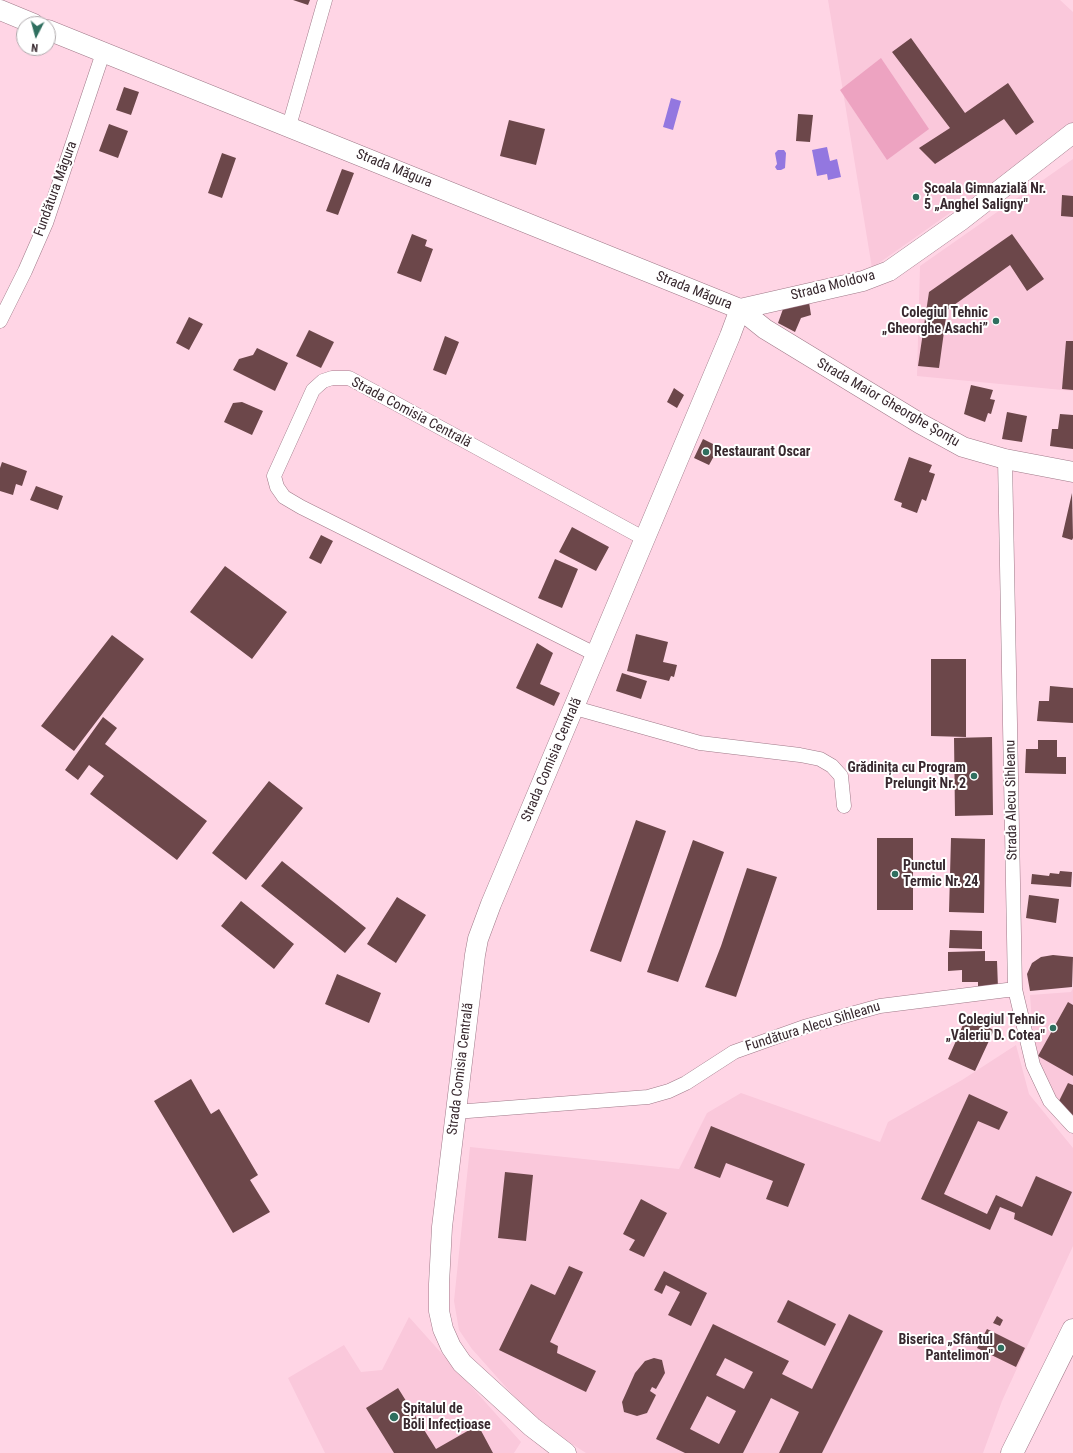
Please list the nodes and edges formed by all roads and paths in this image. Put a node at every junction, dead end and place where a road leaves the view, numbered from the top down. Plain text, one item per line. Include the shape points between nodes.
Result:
1 (325, 0) edge
2 (0, 10) edge
3 (16, 17) edge
4 (56, 33) edge
5 (103, 53) junction
6 (290, 126) junction
7 (1073, 133) edge
8 (740, 309) junction
9 (0, 321) edge
10 (1005, 459) junction
11 (1073, 472) edge
12 (645, 539) junction
13 (595, 654) junction
14 (575, 708) junction
15 (844, 806) dead end
16 (1016, 989) junction
17 (455, 1112) junction
18 (1073, 1126) edge
19 (1073, 1330) edge
20 (566, 1453) edge
21 (1012, 1453) edge

1 - 6 street
2 - 3 street
4 - 5 street, Strada Măgura
5 - 6 street, Strada Măgura
5 - 9 street, Fundătura Măgura via 46,223
6 - 8 street, Strada Măgura
7 - 8 street, Strada Moldova via 960,221 888,271 863,281
8 - 10 street, Strada Maior Gheorghe Șonțu via 765,329 940,436 963,447
8 - 12 street, Strada Comisia Centrală
10 - 11 street, Strada Maior Gheorghe Șonțu
10 - 16 street, Strada Alecu Sihleanu
12 - 13 street, Strada Comisia Centrală
12 - 13 street, Strada Comisia Centrală via 348,378 323,381 313,390 274,476 277,487 284,497 301,508
13 - 14 street, Strada Comisia Centrală
14 - 15 street via 700,743 820,759 832,766 841,776
14 - 17 street, Strada Comisia Centrală via 478,939
16 - 17 street, Fundătura Alecu Sihleanu via 880,1006 804,1027 734,1052 686,1084 648,1097
16 - 18 street, Strada Alecu Sihleanu via 1033,1065 1050,1101
17 - 20 street, Strada Comisia Centrală via 442,1227 439,1311 443,1329 462,1363 532,1427
19 - 21 main road

